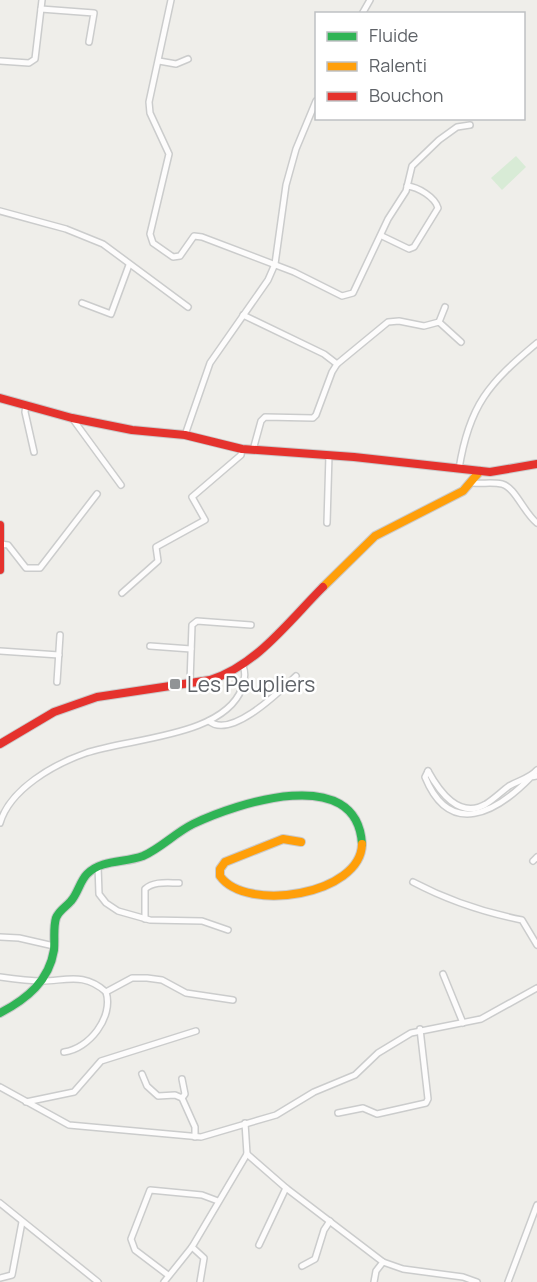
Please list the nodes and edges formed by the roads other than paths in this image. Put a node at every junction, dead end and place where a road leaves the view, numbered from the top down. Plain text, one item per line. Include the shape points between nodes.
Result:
1 (42, 0) edge
2 (171, 0) edge
3 (370, 0) edge
4 (41, 9) junction
5 (365, 12) edge
6 (89, 42) dead end
7 (188, 59) dead end
8 (0, 61) edge
9 (159, 61) junction
10 (315, 104) edge
11 (470, 125) dead end
12 (407, 186) junction
13 (0, 211) edge
14 (382, 236) junction
15 (275, 264) junction
16 (129, 265) junction
17 (82, 303) dead end
18 (188, 307) dead end
19 (445, 307) dead end
20 (243, 315) junction
21 (439, 322) junction
22 (461, 342) dead end
23 (537, 343) edge
24 (338, 364) junction
25 (0, 398) edge
26 (26, 405) junction
27 (72, 418) junction
28 (185, 435) junction
29 (242, 449) junction
30 (253, 450) junction
31 (34, 452) dead end
32 (329, 455) junction
33 (537, 464) edge
34 (459, 469) junction
35 (480, 471) junction
36 (473, 483) junction
37 (121, 485) dead end
38 (97, 494) dead end
39 (327, 523) dead end
40 (537, 523) edge
41 (0, 525) edge
42 (0, 544) edge
43 (0, 570) edge
44 (122, 593) dead end
45 (251, 625) dead end
46 (60, 635) dead end
47 (150, 646) dead end
48 (191, 649) junction
49 (0, 651) edge
50 (59, 655) junction
51 (243, 666) junction
52 (296, 676) dead end
53 (57, 682) dead end
54 (190, 682) junction
55 (209, 721) junction
56 (0, 744) edge
57 (537, 770) edge
58 (534, 777) edge
59 (0, 823) edge
60 (301, 842) dead end
61 (98, 866) junction
62 (413, 882) dead end
63 (179, 883) dead end
64 (145, 919) junction
65 (228, 930) dead end
66 (0, 937) edge
67 (537, 945) edge
68 (54, 946) junction
69 (443, 974) dead end
70 (0, 977) edge
71 (43, 981) junction
72 (537, 988) edge
73 (105, 992) junction
74 (233, 1000) dead end
75 (0, 1013) edge
76 (464, 1023) junction
77 (420, 1029) junction
78 (196, 1032) dead end
79 (63, 1052) dead end
80 (142, 1074) dead end
81 (182, 1080) dead end
82 (0, 1087) edge
83 (182, 1098) junction
84 (26, 1101) junction
85 (338, 1113) dead end
86 (245, 1123) junction
87 (195, 1137) junction
88 (248, 1154) junction
89 (286, 1188) junction
90 (218, 1201) junction
91 (0, 1203) edge
92 (537, 1205) edge
93 (330, 1221) junction
94 (22, 1222) junction
95 (259, 1245) dead end
96 (192, 1247) junction
97 (383, 1262) junction
98 (302, 1266) dead end
99 (168, 1275) junction
100 (0, 1278) edge
101 (98, 1282) edge
102 (164, 1282) edge
103 (200, 1282) edge
104 (374, 1282) edge
105 (477, 1282) edge
106 (508, 1282) edge

1 - 4 street
2 - 9 street
3 - 5 street
4 - 6 street via 94,13
4 - 8 street via 33,61
7 - 9 street via 176,63
9 - 15 street via 149,107 166,144 168,164 150,231 152,240 177,258 194,236
10 - 15 street via 288,178
11 - 12 street via 457,127 412,166
12 - 14 street
12 - 14 street via 436,202 438,208 414,247 409,249
13 - 16 street via 66,229 102,244
14 - 15 street via 348,296
15 - 20 street
16 - 17 street via 111,314
16 - 18 street
19 - 21 street
20 - 24 street
20 - 28 street via 210,363
21 - 22 street
21 - 24 street via 424,326 388,322
23 - 34 street via 504,373 473,411
24 - 30 street via 316,415 265,417
25 - 26 street
26 - 27 street
26 - 31 street
27 - 28 street
27 - 37 street
28 - 29 street
29 - 30 street
29 - 44 street via 241,455 192,497 205,520 156,547 158,561
30 - 32 street
32 - 34 street
32 - 39 street
33 - 35 street
34 - 35 street
35 - 36 street
36 - 40 street via 507,486
36 - 51 street via 375,536
38 - 42 street via 40,568 26,568 8,545
41 - 42 street
42 - 43 street
45 - 48 street via 197,621 192,625
46 - 50 street
47 - 48 street
48 - 54 street
49 - 50 street
50 - 53 street
51 - 54 street via 215,679
51 - 55 street via 245,675 238,696
52 - 55 street via 247,717 221,724
54 - 56 street via 119,691 77,703
55 - 59 street via 66,761 11,800
57 - 58 street
58 - 58 street via 507,787 487,804 468,809 450,800 425,772 442,803 456,813 470,815 485,812
60 - 61 street via 283,839 225,862 220,868 221,879 231,887 259,895 339,882 360,855 361,832 345,807 327,797 273,797 187,827 139,858
61 - 64 street via 98,891 103,900 118,911
61 - 68 street via 86,875 57,916
62 - 67 street via 459,904 522,920
63 - 64 street via 149,885 145,889
64 - 65 street via 202,921
66 - 68 street
68 - 71 street via 50,969
69 - 76 street
70 - 71 street
71 - 73 street via 81,978 96,983
71 - 75 street
72 - 76 street via 481,1019
73 - 74 street via 132,978 147,978 162,980 186,993
73 - 79 street via 105,1021 72,1051
76 - 77 street
77 - 85 street via 426,1103 378,1114 363,1108
77 - 86 street via 386,1047 355,1076 314,1092 276,1115
78 - 84 street via 101,1061 74,1092
80 - 83 street via 147,1086 158,1095
81 - 83 street
82 - 84 street
83 - 87 street via 195,1127
84 - 87 street via 69,1125
86 - 87 street
86 - 88 street
88 - 89 street
88 - 90 street
89 - 93 street
89 - 95 street
90 - 96 street
90 - 99 street via 202,1195 150,1190 131,1239 135,1250
91 - 94 street
92 - 106 street
93 - 97 street
93 - 98 street via 315,1259
94 - 100 street via 12,1275
94 - 101 street
96 - 99 street
96 - 103 street via 204,1258
97 - 104 street
97 - 105 street
99 - 102 street

